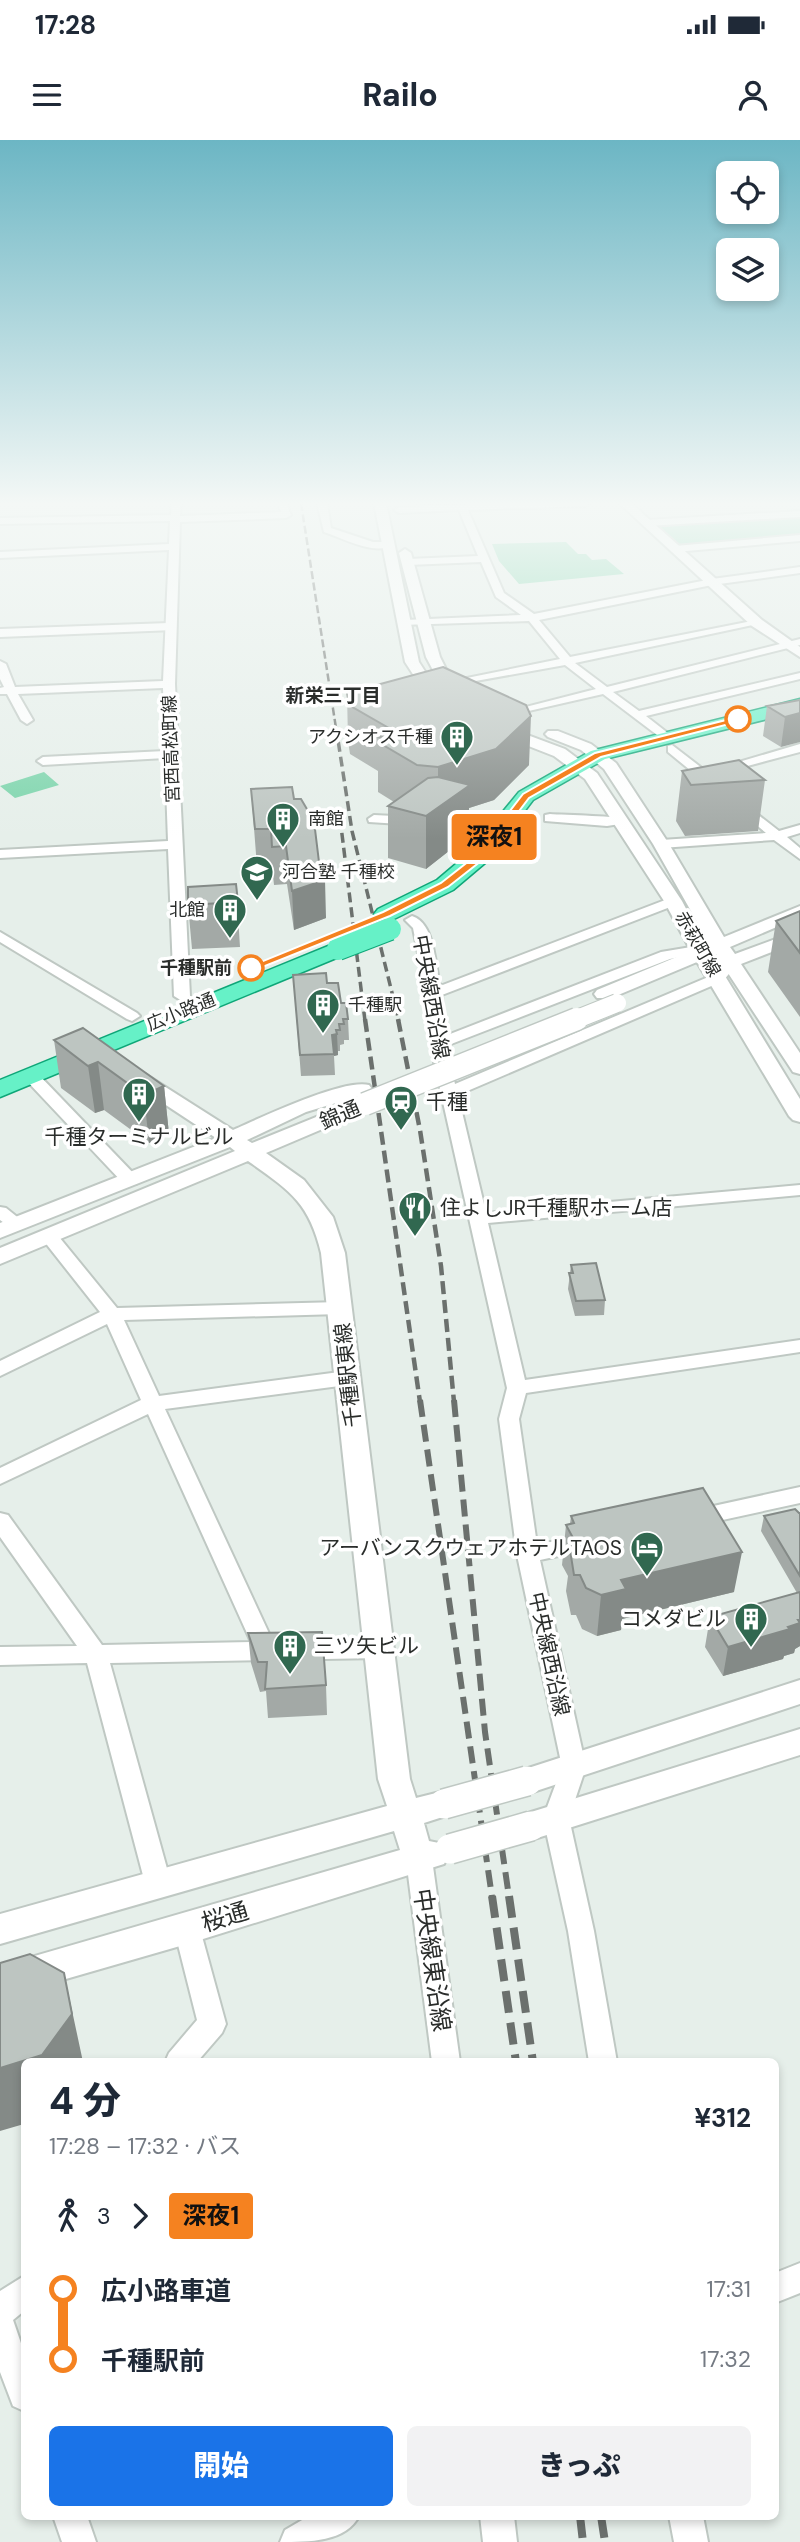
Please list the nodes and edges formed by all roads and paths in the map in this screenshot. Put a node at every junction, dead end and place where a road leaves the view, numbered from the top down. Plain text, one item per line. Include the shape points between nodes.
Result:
1 (170, 615) edge
2 (403, 615) edge
3 (423, 615) edge
4 (528, 615) edge
5 (547, 615) edge
6 (748, 615) edge
7 (532, 618) junction
8 (425, 622) junction
9 (405, 623) junction
10 (757, 623) junction
11 (169, 627) junction
12 (0, 633) edge
13 (796, 646) edge
14 (569, 663) junction
15 (0, 664) edge
16 (800, 676) edge
17 (169, 684) junction
18 (452, 684) junction
19 (5, 690) edge
20 (605, 690) junction
21 (474, 701) edge
22 (800, 705) edge
23 (456, 707) edge
24 (637, 715) junction
25 (493, 717) joint
26 (800, 717) edge
27 (27, 720) dead end
28 (669, 743) junction
29 (800, 748) edge
30 (172, 754) junction
31 (43, 761) dead end
32 (595, 765) junction
33 (703, 774) junction
34 (550, 818) dead end
35 (374, 819) dead end
36 (621, 820) junction
37 (435, 823) edge
38 (800, 829) edge
39 (776, 835) junction
40 (661, 844) junction
41 (174, 845) junction
42 (0, 854) edge
43 (800, 855) edge
44 (673, 901) junction
45 (800, 911) edge
46 (396, 921) junction
47 (800, 935) edge
48 (0, 936) edge
49 (337, 941) junction
50 (710, 958) junction
51 (731, 963) junction
52 (433, 993) junction
53 (182, 996) junction
54 (132, 1016) junction
55 (438, 1044) junction
56 (103, 1054) junction
57 (800, 1068) edge
58 (0, 1072) edge
59 (31, 1076) junction
60 (0, 1089) edge
61 (450, 1092) junction
62 (800, 1116) edge
63 (242, 1146) junction
64 (130, 1180) junction
65 (800, 1191) edge
66 (478, 1219) junction
67 (5, 1222) edge
68 (49, 1236) junction
69 (0, 1257) edge
70 (340, 1308) junction
71 (112, 1314) junction
72 (800, 1346) edge
73 (0, 1369) edge
74 (347, 1378) junction
75 (517, 1388) junction
76 (151, 1404) junction
77 (0, 1477) edge
78 (800, 1495) edge
79 (0, 1521) edge
80 (669, 1524) edge
81 (604, 1538) edge
82 (528, 1555) junction
83 (380, 1649) junction
84 (266, 1651) junction
85 (96, 1655) junction
86 (0, 1657) edge
87 (800, 1692) edge
88 (800, 1742) edge
89 (574, 1767) junction
90 (405, 1815) junction
91 (543, 1822) junction
92 (419, 1859) junction
93 (158, 1883) junction
94 (0, 1929) edge
95 (187, 1929) junction
96 (0, 1982) edge
97 (182, 2058) edge
98 (445, 2058) edge
99 (602, 2058) edge
100 (800, 2278) edge
101 (779, 2286) edge
102 (21, 2296) edge
103 (1, 2328) edge
104 (21, 2386) edge
105 (71, 2520) edge
106 (335, 2520) edge
107 (497, 2520) edge
108 (687, 2520) edge
109 (79, 2542) edge
110 (297, 2542) edge
111 (499, 2542) edge
112 (691, 2542) edge

1 - 11 street, 宮西高松町線
2 - 9 street
3 - 8 street
4 - 7 street
5 - 7 street
6 - 10 street
7 - 8 street
7 - 14 street
8 - 9 street
8 - 18 street via 433,657
9 - 23 street via 412,662 436,692
10 - 13 street
10 - 14 street
11 - 12 street
11 - 17 street, 宮西高松町線
13 - 20 street
14 - 18 street
14 - 20 street
15 - 19 street
16 - 24 street
17 - 19 street
17 - 30 street, 宮西高松町線
18 - 21 street
19 - 27 street
20 - 24 street
20 - 25 street
22 - 28 main road, 広小路通
24 - 28 street
25 - 32 street
26 - 28 main road, 広小路通
28 - 32 main road, 広小路通
28 - 33 street
29 - 33 street
30 - 31 street
30 - 41 street, 宮西高松町線
32 - 36 street, 赤萩町線
32 - 40 street, 赤萩町線
32 - 46 main road, 広小路通 via 545,801 500,862 462,894
33 - 39 street
34 - 36 street
35 - 37 street
36 - 44 street, 赤萩町線
38 - 39 street
39 - 40 street
39 - 43 street
40 - 50 street, 赤萩町線
41 - 42 street
41 - 53 street, 宮西高松町線
44 - 50 street, 赤萩町線
44 - 52 street
45 - 50 street, 錦通
46 - 49 main road, 広小路通, bridge
46 - 52 street, 中央線西沿線 via 420,928
47 - 51 street, 錦通
48 - 54 street
49 - 53 main road, 広小路通
49 - 56 main road, 広小路通
50 - 51 street, 錦通
50 - 55 street via 666,954
50 - 61 street
50 - 62 street, 赤萩町線
50 - 63 street, 錦通, bridge via 677,979 611,999
51 - 57 street, 赤萩町線
52 - 55 street, 中央線西沿線
53 - 54 main road, 広小路通
54 - 56 main road, 広小路通
55 - 61 street, 中央線西沿線
56 - 58 main road, 広小路通
56 - 59 main road, 広小路通
56 - 63 street, 千種駅東線
59 - 60 main road, 広小路通
59 - 64 street
61 - 66 street, 中央線西沿線
63 - 64 street, 錦通
63 - 68 street, 錦通
63 - 70 street, 千種駅東線 via 296,1185 325,1222
64 - 67 street, 錦通
65 - 66 street
66 - 75 street, 中央線西沿線
68 - 69 street, 錦通
68 - 71 street
70 - 71 street
70 - 74 street, 千種駅東線
71 - 73 street
71 - 76 street
72 - 75 street
74 - 76 street
74 - 83 street, 千種駅東線
75 - 82 street, 中央線西沿線 via 509,1419
76 - 77 street
76 - 84 street
78 - 80 street
79 - 85 street
81 - 82 street
82 - 89 street, 中央線西沿線
83 - 84 street
83 - 90 street, 千種駅東線 via 394,1779
84 - 85 street
85 - 86 street
85 - 93 street
87 - 89 street
88 - 91 street
89 - 90 street, bridge
89 - 91 street
90 - 92 street, 千種駅東線
90 - 93 street
91 - 92 street, 桜通, bridge
91 - 99 street via 581,1931
92 - 95 street, 桜通
92 - 98 street, 中央線東沿線
93 - 94 street
95 - 96 street, 桜通
95 - 97 street via 212,2024
100 - 101 street
102 - 103 street
103 - 104 street
105 - 109 street
106 - 110 street
107 - 111 street
108 - 112 street

